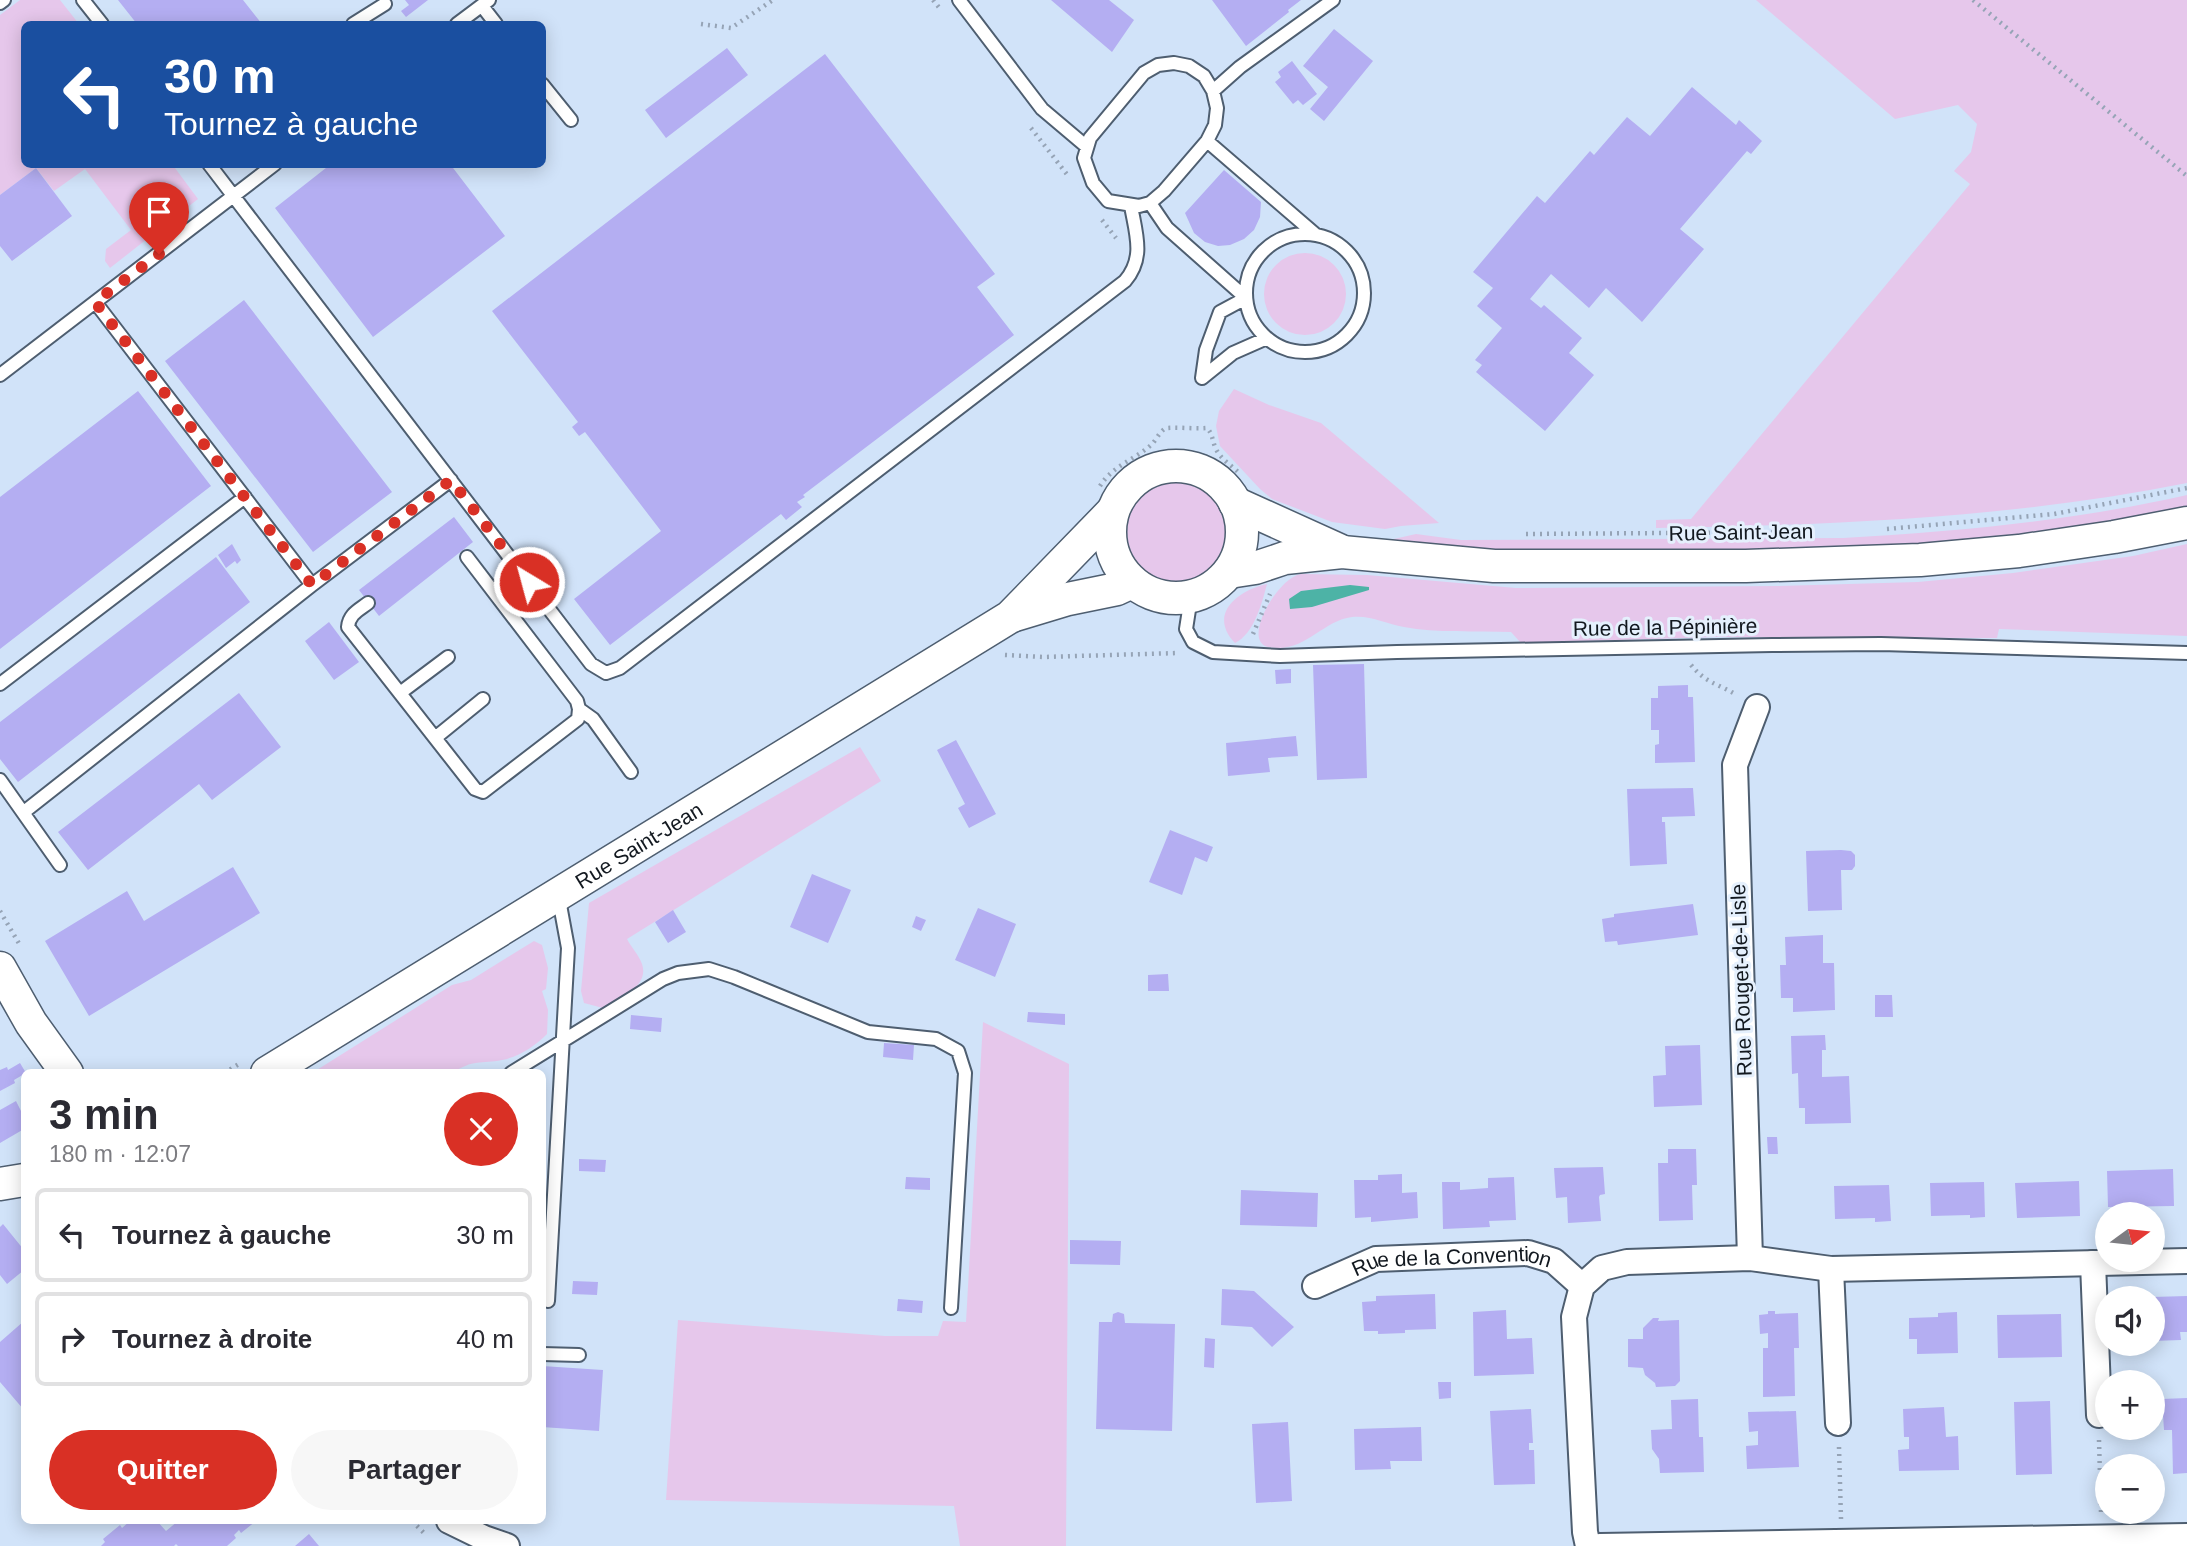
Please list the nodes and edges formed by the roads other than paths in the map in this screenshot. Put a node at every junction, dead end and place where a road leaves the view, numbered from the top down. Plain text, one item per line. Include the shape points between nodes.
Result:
1 (5, 0) edge
2 (83, 0) edge
3 (959, 0) edge
4 (1333, 0) edge
5 (0, 3) edge
6 (485, 3) edge
7 (385, 4) dead end
8 (100, 21) edge
9 (358, 21) edge
10 (461, 21) edge
11 (494, 21) edge
12 (546, 89) edge
13 (1213, 91) junction
14 (571, 120) dead end
15 (1206, 141) junction
16 (1087, 146) junction
17 (212, 168) edge
18 (270, 168) edge
19 (233, 198) junction
20 (1150, 203) junction
21 (1131, 206) junction
22 (1315, 234) junction
23 (1246, 298) junction
24 (95, 302) junction
25 (1267, 338) junction
26 (0, 375) edge
27 (451, 480) junction
28 (245, 497) junction
29 (1235, 503) junction
30 (1112, 512) junction
31 (2187, 523) edge
32 (1342, 552) junction
33 (467, 557) dead end
34 (1229, 572) junction
35 (1132, 582) junction
36 (312, 585) junction
37 (1191, 597) junction
38 (368, 603) dead end
39 (1010, 617) junction
40 (2187, 653) edge
41 (448, 657) dead end
42 (0, 684) edge
43 (400, 693) junction
44 (483, 699) dead end
45 (1757, 707) dead end
46 (579, 709) junction
47 (435, 738) junction
48 (631, 772) dead end
49 (0, 780) edge
50 (24, 813) junction
51 (60, 865) dead end
52 (558, 894) junction
53 (0, 968) edge
54 (562, 1043) junction
55 (64, 1069) edge
56 (274, 1069) edge
57 (518, 1069) edge
58 (21, 1180) edge
59 (0, 1184) edge
60 (1750, 1258) junction
61 (2187, 1261) edge
62 (2092, 1263) junction
63 (1831, 1269) junction
64 (1315, 1286) dead end
65 (1582, 1286) junction
66 (548, 1301) dead end
67 (951, 1308) dead end
68 (546, 1353) edge
69 (579, 1355) dead end
70 (2097, 1370) edge
71 (1838, 1423) road end
72 (456, 1524) edge
73 (2187, 1535) edge
74 (507, 1546) edge
75 (1588, 1546) edge
76 (1600, 1546) edge

1 - 5 lane
2 - 8 lane
3 - 16 lane via 1042,109
4 - 13 lane
6 - 10 lane
6 - 11 lane
7 - 9 lane
12 - 14 lane
13 - 15 lane via 1217,108
13 - 16 lane via 1204,76 1189,66 1158,65 1136,82
15 - 20 lane
15 - 22 lane
16 - 21 lane via 1084,158 1093,183 1108,201
17 - 19 lane
18 - 19 lane
19 - 24 lane
19 - 27 lane
20 - 21 lane
20 - 23 lane via 1167,228
21 - 27 lane via 1138,243 1134,270 1125,281 620,668 606,673 592,664
22 - 23 lane via 1285,237 1259,254 1247,282
22 - 25 lane via 1343,248 1361,273 1363,303 1358,318 1338,341 1317,350 1294,351
23 - 25 lane via 1249,313
23 - 25 lane via 1220,312 1206,350 1202,378 1233,353
24 - 26 lane
24 - 28 lane
27 - 36 lane
28 - 36 lane
28 - 42 lane
29 - 30 street via 1226,489 1199,470 1164,467 1132,482
29 - 32 street, Rue Saint-Jean
29 - 34 street via 1242,539
30 - 35 street via 1109,537 1116,562
30 - 39 street, Rue Saint-Jean
31 - 32 street, Rue Saint-Jean via 2019,551 1867,562 1494,566
32 - 34 street, Rue Saint-Jean via 1285,558
33 - 46 lane
34 - 37 street via 1212,588
35 - 37 street via 1149,594
35 - 39 street, Rue Saint-Jean
36 - 50 lane
37 - 40 lane, Rue de la Pépinière via 1186,629 1194,642 1213,652 1280,656 1881,644
38 - 43 lane via 353,614 348,627
39 - 52 street, Rue Saint-Jean
41 - 43 lane
43 - 47 lane
44 - 47 lane
45 - 60 street, Rue Rouget-de-Lisle via 1735,765
46 - 47 lane via 578,719 483,792 475,789
46 - 48 lane via 593,719
49 - 50 lane
50 - 51 lane
52 - 54 lane via 568,948
52 - 56 street, Rue Saint-Jean
53 - 55 street
54 - 57 lane
54 - 66 lane
54 - 67 lane via 663,979 709,969 868,1032 936,1039 958,1051 965,1073
58 - 59 street
60 - 63 street, Rue de la Convention
60 - 65 street, Rue de la Convention via 1627,1262 1602,1268
61 - 62 street, Rue de la Convention
62 - 63 street, Rue de la Convention
62 - 70 street
63 - 71 street
64 - 65 street, Rue de la Convention via 1376,1259 1528,1253 1554,1261
65 - 75 street, Rue de la Convention via 1574,1317
68 - 69 lane
72 - 74 street
73 - 76 street

